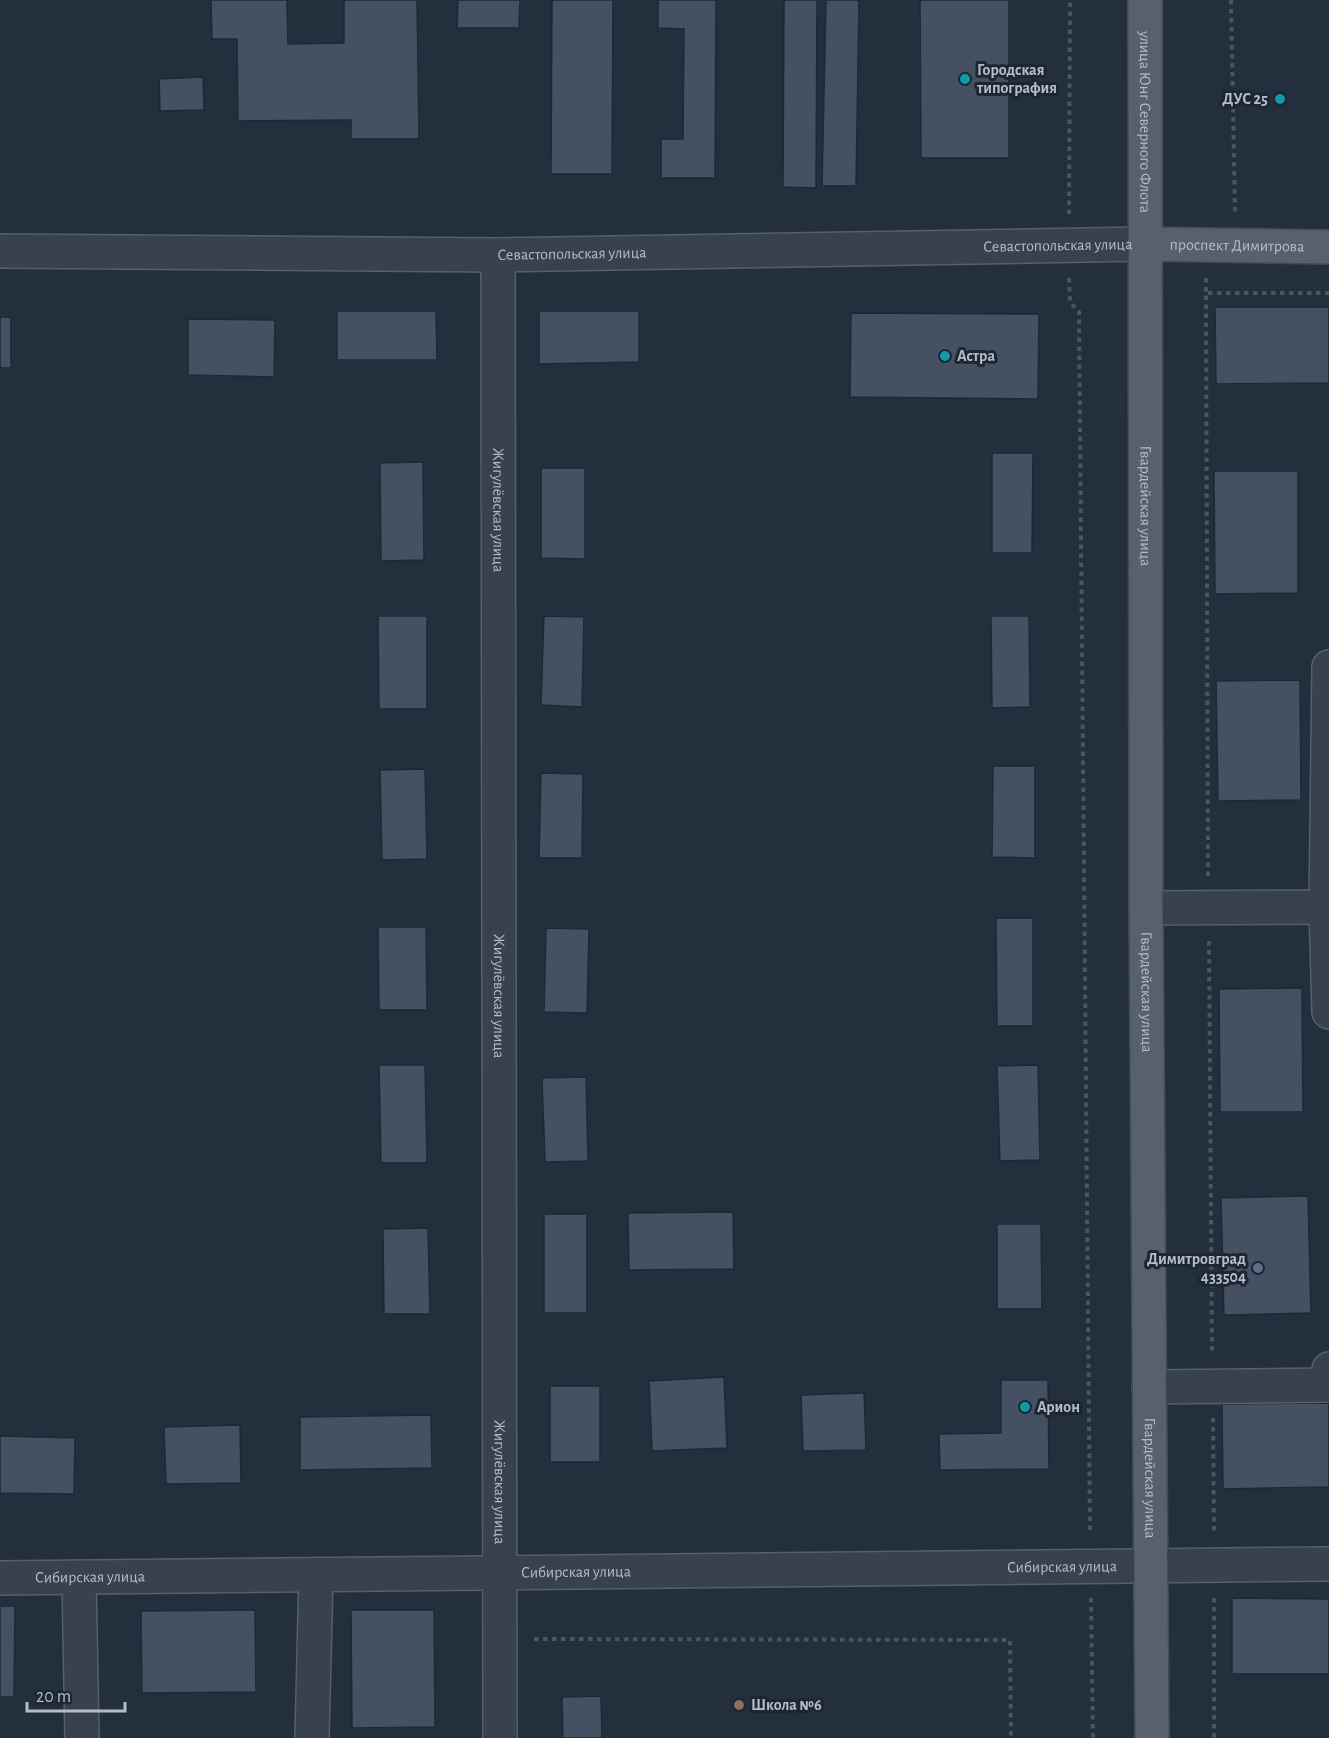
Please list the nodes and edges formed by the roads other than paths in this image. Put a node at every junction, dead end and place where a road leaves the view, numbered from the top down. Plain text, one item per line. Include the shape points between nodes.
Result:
1 (1145, 0) edge
2 (1144, 244) junction
3 (1329, 247) edge
4 (0, 251) edge
5 (498, 255) junction
6 (1329, 667) edge
7 (1329, 700) edge
8 (1326, 907) junction
9 (1146, 908) junction
10 (1329, 1012) edge
11 (1329, 1370) edge
12 (1329, 1385) edge
13 (1149, 1387) junction
14 (1329, 1564) edge
15 (1151, 1566) junction
16 (500, 1574) junction
17 (316, 1575) junction
18 (0, 1578) edge
19 (79, 1578) junction
20 (82, 1738) edge
21 (312, 1738) edge
22 (500, 1738) edge
23 (1152, 1738) edge

1 - 2 main road, улица Юнг Северного Флота
2 - 3 main road, проспект Димитрова
2 - 5 street, Севастопольская улица
2 - 9 main road, Гвардейская улица
4 - 5 street, Севастопольская улица
5 - 16 street, Жигулёвская улица
6 - 7 street
7 - 8 street
8 - 9 street
8 - 10 street
9 - 13 main road, Гвардейская улица
11 - 12 street
12 - 13 street
13 - 15 main road, Гвардейская улица
14 - 15 street, Сибирская улица
15 - 16 street, Сибирская улица
15 - 23 main road, Гвардейская улица
16 - 17 street, Сибирская улица
16 - 22 street, Жигулёвская улица
17 - 19 street, Сибирская улица
17 - 21 street
18 - 19 street, Сибирская улица
19 - 20 street

